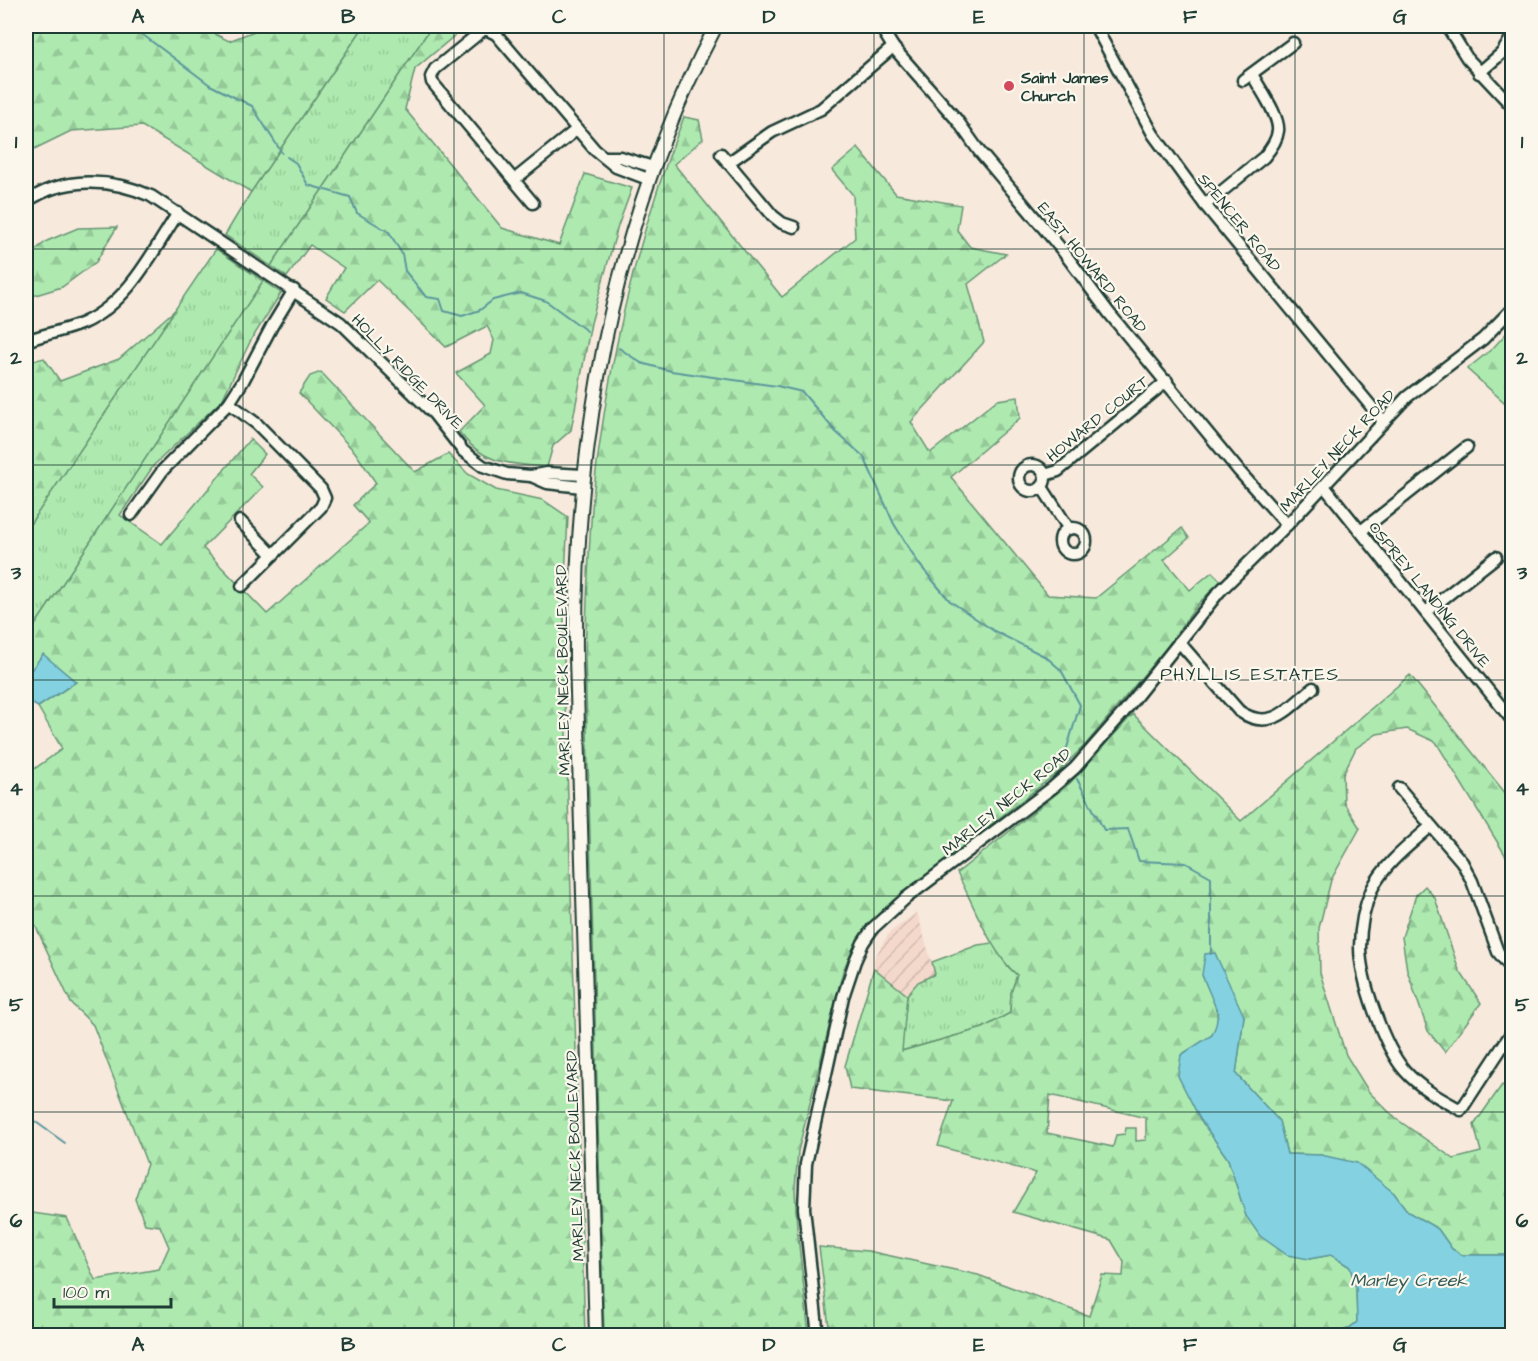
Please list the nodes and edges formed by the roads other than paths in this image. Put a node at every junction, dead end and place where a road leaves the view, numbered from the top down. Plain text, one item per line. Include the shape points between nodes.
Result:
1 (716, 26) edge
2 (880, 26) edge
3 (1095, 26) edge
4 (1447, 26) edge
5 (1512, 37) edge
6 (1293, 43) dead end
7 (893, 47) junction
8 (1479, 73) junction
9 (1512, 106) edge
10 (576, 130) junction
11 (651, 173) junction
12 (514, 180) junction
13 (26, 202) edge
14 (532, 203) dead end
15 (1205, 205) junction
16 (178, 213) junction
17 (794, 227) dead end
18 (294, 290) junction
19 (1512, 309) edge
20 (26, 341) edge
21 (1167, 381) junction
22 (229, 403) junction
23 (1384, 422) junction
24 (1467, 447) dead end
25 (1045, 475) junction
26 (582, 481) junction
27 (1324, 486) junction
28 (1042, 487) junction
29 (131, 515) dead end
30 (240, 521) dead end
31 (1287, 525) junction
32 (1069, 529) dead end
33 (1361, 531) junction
34 (273, 555) junction
35 (1496, 556) dead end
36 (242, 586) dead end
37 (1426, 612) junction
38 (1179, 642) junction
39 (1313, 688) dead end
40 (1512, 720) edge
41 (1399, 788) dead end
42 (1431, 826) junction
43 (1512, 969) edge
44 (1512, 1032) edge
45 (596, 1335) edge
46 (819, 1335) edge

1 - 11 main road, MARLEY NECK BOULEVARD via 678,104
2 - 7 street, EAST HOWARD ROAD
3 - 15 street, SPENCER ROAD via 1153,134
4 - 8 street
5 - 8 street via 1502,53
6 - 15 street via 1247,77 1273,112 1278,131 1270,149
7 - 17 street via 821,109 724,158 772,216
7 - 21 street, EAST HOWARD ROAD via 957,120 1109,314
8 - 9 street
10 - 11 street via 616,167
10 - 12 street
10 - 12 street via 496,34 488,30 478,32 435,69 432,82
11 - 26 main road, MARLEY NECK BOULEVARD via 619,276 598,368
12 - 14 street
13 - 16 street, HOLLY RIDGE DRIVE via 64,185 100,182 135,189
15 - 23 street, SPENCER ROAD
16 - 18 street, HOLLY RIDGE DRIVE
16 - 20 street via 132,282 103,312 83,323
18 - 22 street
18 - 26 street, HOLLY RIDGE DRIVE via 357,338 434,414 472,459 495,471 531,476 548,473
19 - 23 street, MARLEY NECK ROAD via 1483,339 1407,397
21 - 25 street, HOWARD COURT via 1058,471
21 - 31 street, EAST HOWARD ROAD
22 - 29 street via 167,465
22 - 34 street via 257,424 324,493 321,507
23 - 27 street, MARLEY NECK ROAD
24 - 33 street
25 - 28 street, HOWARD COURT
25 - 28 street, HOWARD COURT via 1038,466 1021,471 1025,489
26 - 45 main road, MARLEY NECK BOULEVARD via 576,657
27 - 31 street, MARLEY NECK ROAD
27 - 33 street, OSPREY LANDING DRIVE
28 - 32 street
30 - 34 street
31 - 38 street, MARLEY NECK ROAD via 1219,592
33 - 37 street, OSPREY LANDING DRIVE
34 - 36 street
35 - 37 street
37 - 40 street, OSPREY LANDING DRIVE
38 - 39 street via 1248,717 1271,720
38 - 46 street, MARLEY NECK ROAD via 1075,768 906,898 873,928 863,943 843,997 806,1164 804,1208
41 - 42 street
42 - 43 street via 1462,862 1498,952
42 - 44 street via 1383,871 1365,908 1361,927 1362,969 1384,1036 1404,1070 1433,1095 1461,1110

